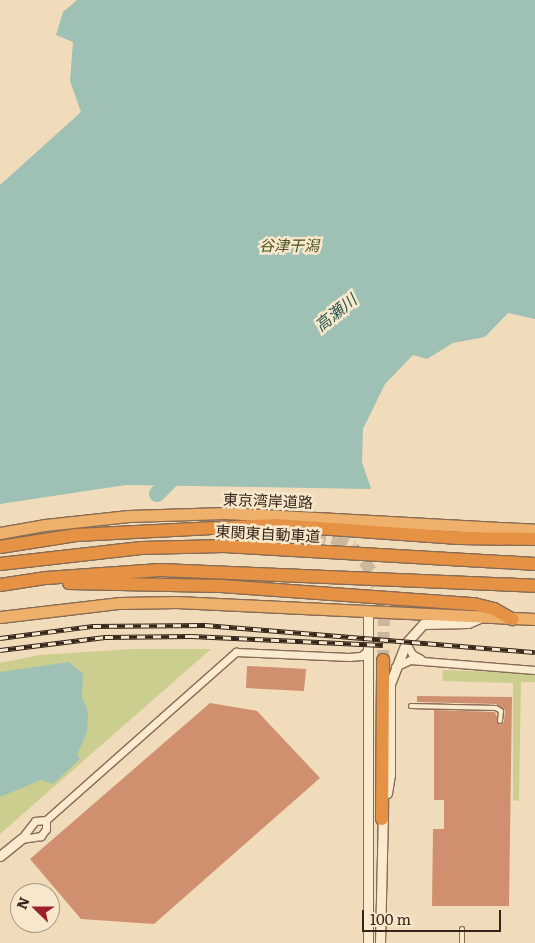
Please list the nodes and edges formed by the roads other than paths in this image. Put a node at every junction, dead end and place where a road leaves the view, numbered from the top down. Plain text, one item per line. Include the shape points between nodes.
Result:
1 (535, 530) edge
2 (211, 531) junction
3 (0, 533) edge
4 (314, 536) tunnel mouth
5 (535, 539) edge
6 (0, 547) edge
7 (0, 564) edge
8 (535, 564) edge
9 (0, 585) edge
10 (535, 586) edge
11 (0, 591) edge
12 (339, 595) junction
13 (368, 611) junction
14 (0, 617) edge
15 (480, 618) junction
16 (512, 619) junction
17 (535, 619) edge
18 (406, 643) junction
19 (367, 651) junction
20 (349, 657) junction
21 (383, 660) tunnel mouth
22 (433, 662) junction
23 (394, 667) junction
24 (535, 670) edge
25 (368, 673) junction
26 (411, 706) dead end
27 (500, 721) dead end
28 (382, 819) junction
29 (46, 820) junction
30 (21, 839) junction
31 (0, 856) edge
32 (462, 929) dead end
33 (368, 943) edge
34 (380, 943) edge
35 (462, 943) edge

1 - 3 highway, 東京湾岸道路 via 225,513 104,518
2 - 4 highway
2 - 5 highway via 276,526 459,538
2 - 6 highway via 76,535
7 - 8 highway, 東関東自動車道 via 141,548 224,546
9 - 10 highway via 54,577 160,570
11 - 12 highway via 98,582
12 - 13 highway via 362,600
12 - 16 highway via 474,604 494,609
13 - 14 highway via 232,602 120,602
13 - 15 highway
13 - 19 street
15 - 16 highway
15 - 18 street via 468,623 424,624
16 - 17 highway
18 - 22 street via 415,657
18 - 23 street
19 - 20 street via 361,656
19 - 25 street
20 - 25 street via 360,661
20 - 29 street via 240,651 232,655
21 - 28 highway
22 - 23 street via 410,660
22 - 24 street
23 - 28 street via 390,684 390,775
25 - 33 street
26 - 27 lane via 496,708 501,711
28 - 34 street
29 - 30 street via 35,821
29 - 30 street via 46,829 41,836
30 - 31 street
32 - 35 lane

